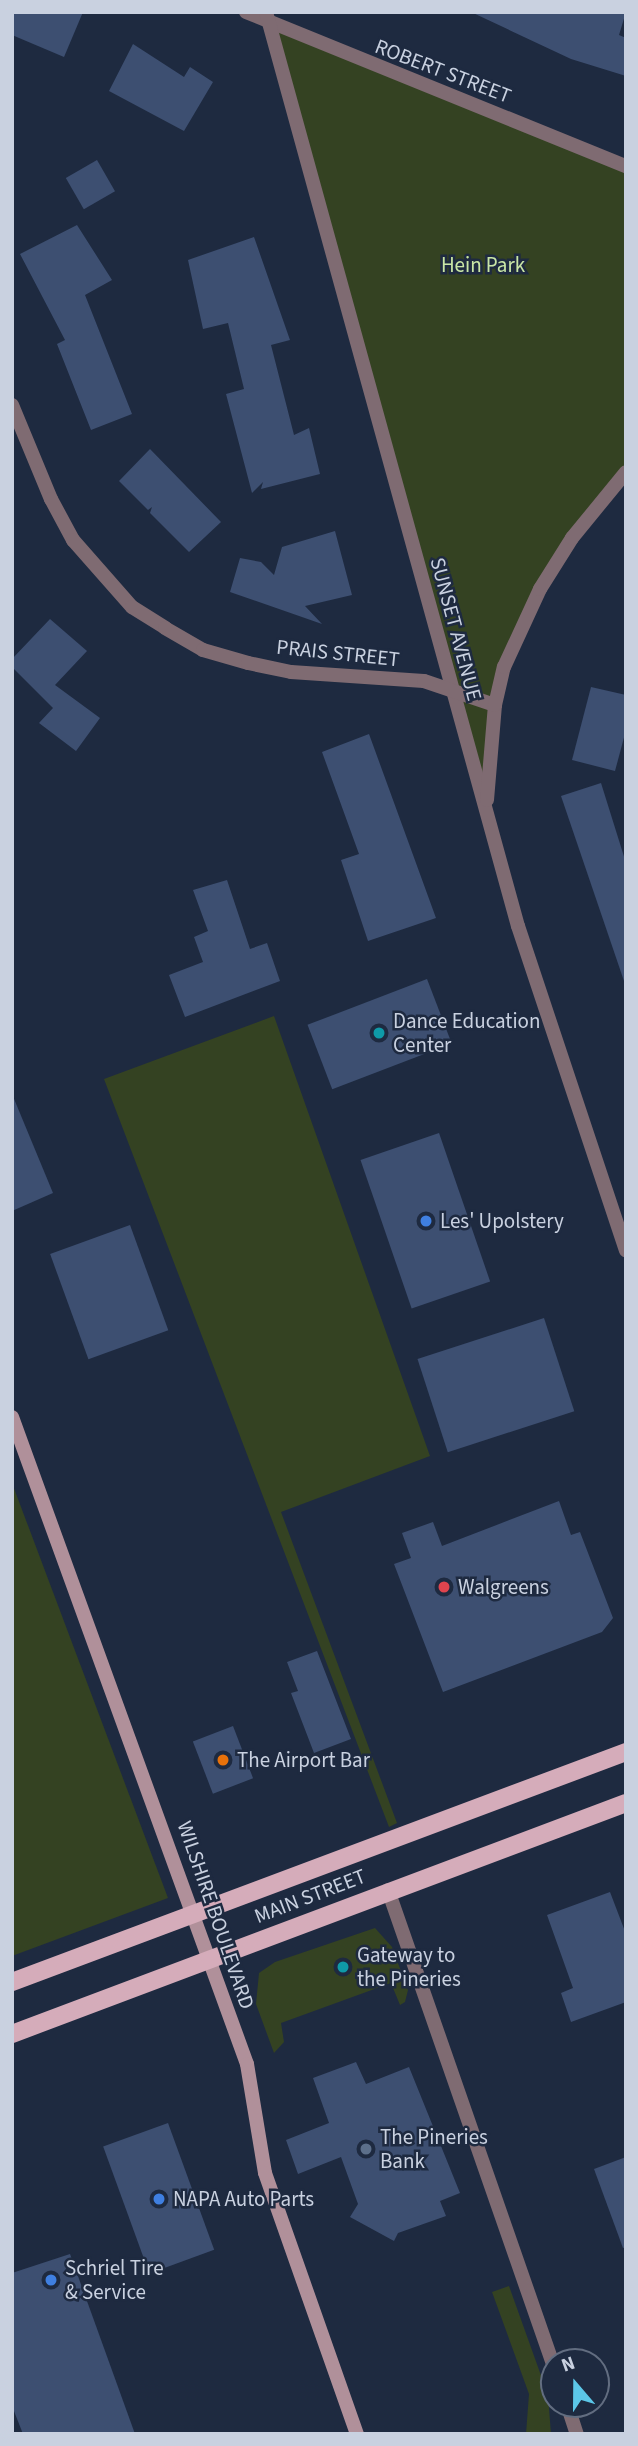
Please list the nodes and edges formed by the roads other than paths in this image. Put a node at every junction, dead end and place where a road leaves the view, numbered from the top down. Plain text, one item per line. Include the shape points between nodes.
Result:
1 (246, 12) edge
2 (267, 17) edge
3 (626, 166) edge
4 (12, 405) edge
5 (626, 472) edge
6 (450, 690) junction
7 (495, 705) junction
8 (487, 815) junction
9 (626, 1250) edge
10 (12, 1417) edge
11 (626, 1752) edge
12 (626, 1803) edge
13 (388, 1890) junction
14 (195, 1914) junction
15 (209, 1959) junction
16 (12, 1982) edge
17 (12, 2034) edge
18 (547, 2348) edge
19 (357, 2434) edge

1 - 2 street, ROBERT STREET
2 - 3 street, ROBERT STREET
2 - 6 street, SUNSET AVENUE
4 - 6 street, PRAIS STREET via 73,540 132,607 203,650 247,663 291,672 424,681
5 - 7 street via 572,538 540,589 504,667
6 - 7 street, PRAIS STREET
6 - 8 street, SUNSET AVENUE
7 - 8 street
8 - 9 street, SUNSET AVENUE via 562,1067
10 - 14 street, WILSHIRE BOULEVARD
11 - 14 main road, MAIN STREET
12 - 13 main road, MAIN STREET
13 - 15 main road, MAIN STREET
13 - 18 street
14 - 15 street, WILSHIRE BOULEVARD
14 - 16 main road, MAIN STREET
15 - 17 main road, MAIN STREET
15 - 19 street, WILSHIRE BOULEVARD via 247,2064 265,2173

